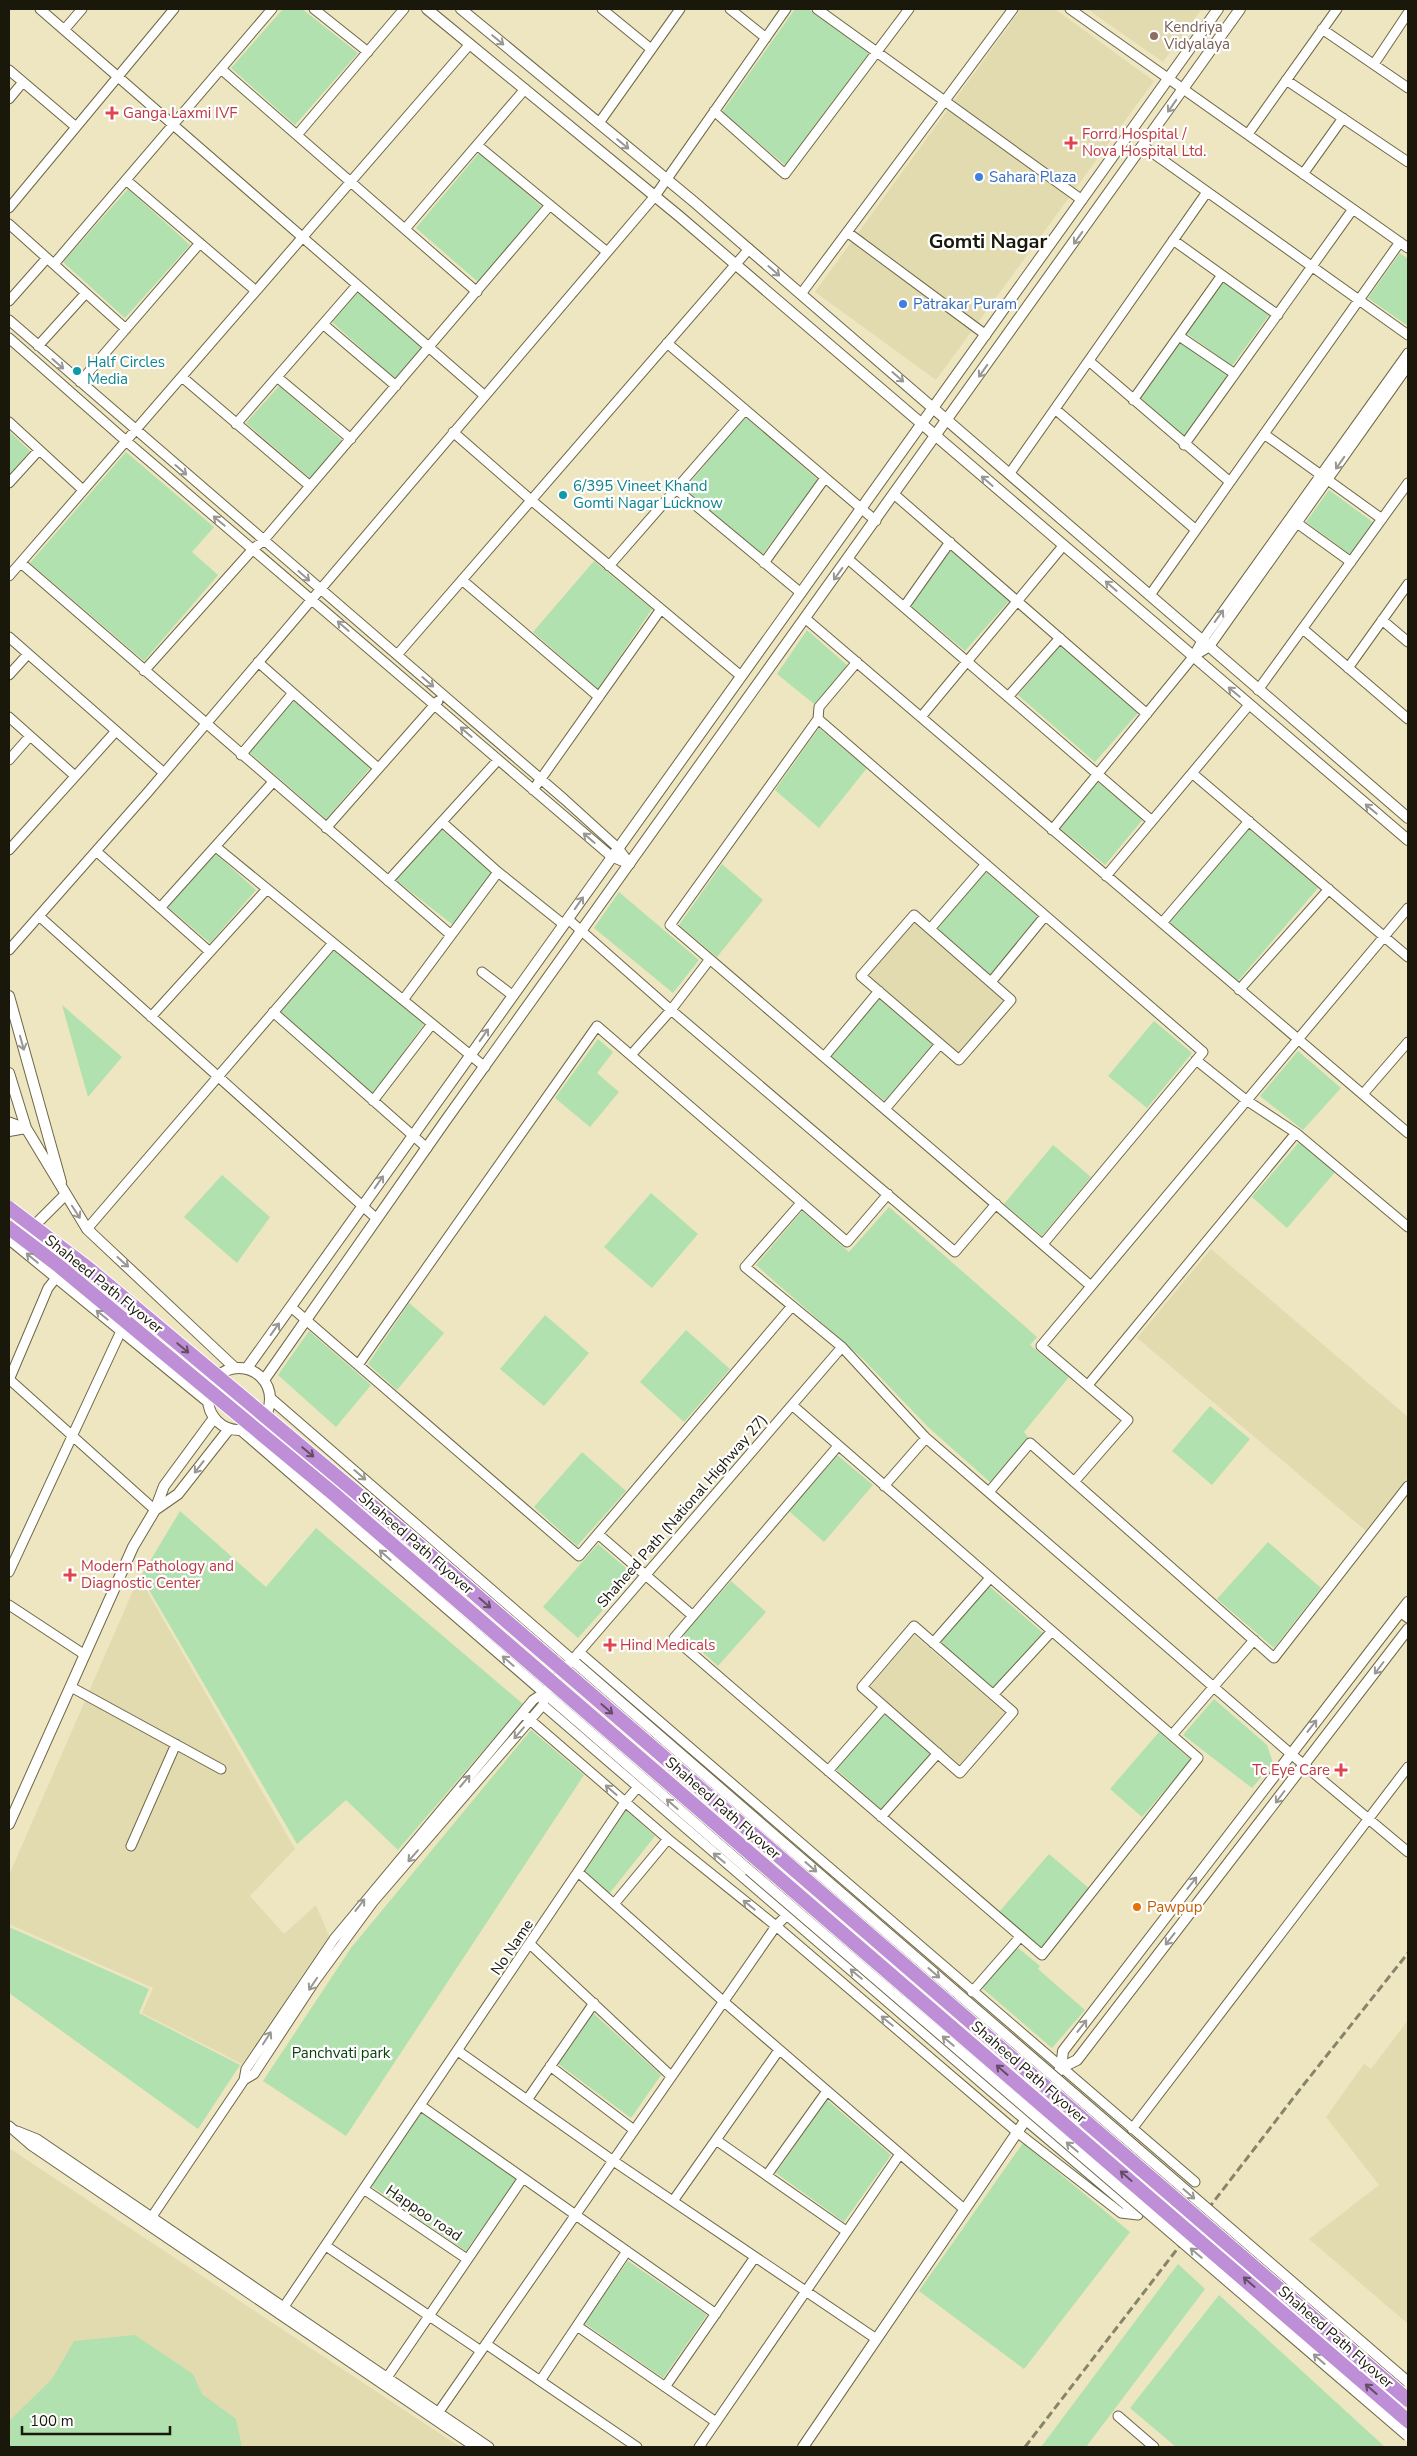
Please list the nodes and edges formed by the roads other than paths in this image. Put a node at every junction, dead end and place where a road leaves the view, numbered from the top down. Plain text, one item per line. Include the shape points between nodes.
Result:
1 (40, 9) edge
2 (82, 9) edge
3 (174, 9) edge
4 (272, 9) edge
5 (314, 9) edge
6 (404, 9) edge
7 (427, 9) edge
8 (461, 9) edge
9 (602, 9) edge
10 (680, 9) edge
11 (730, 9) edge
12 (786, 9) edge
13 (817, 9) edge
14 (908, 9) edge
15 (1013, 9) edge
16 (1070, 9) edge
17 (1218, 9) edge
18 (1240, 9) edge
19 (1337, 9) edge
20 (1408, 13) edge
21 (1322, 29) junction
22 (64, 30) junction
23 (766, 38) junction
24 (470, 44) junction
25 (651, 49) junction
26 (368, 52) junction
27 (877, 52) junction
28 (1374, 64) junction
29 (221, 69) junction
30 (9, 70) edge
31 (118, 77) junction
32 (1168, 78) junction
33 (1286, 80) junction
34 (23, 82) junction
35 (1408, 88) edge
36 (525, 89) junction
37 (1183, 89) junction
38 (9, 99) edge
39 (944, 101) junction
40 (714, 111) junction
41 (1343, 118) junction
42 (599, 123) junction
43 (173, 125) junction
44 (76, 127) junction
45 (1248, 134) junction
46 (297, 135) junction
47 (477, 145) junction
48 (1143, 146) junction
49 (1408, 162) edge
50 (1303, 174) junction
51 (666, 178) junction
52 (126, 180) junction
53 (350, 182) junction
54 (1207, 192) junction
55 (655, 196) junction
56 (1082, 200) junction
57 (550, 205) junction
58 (9, 208) edge
59 (1354, 209) junction
60 (9, 224) edge
61 (405, 229) junction
62 (847, 232) junction
63 (303, 236) junction
64 (1173, 240) junction
65 (1400, 242) junction
66 (200, 243) junction
67 (1408, 248) edge
68 (749, 249) junction
69 (607, 252) junction
70 (47, 258) junction
71 (54, 264) junction
72 (736, 264) junction
73 (1312, 267) junction
74 (1222, 275) junction
75 (358, 284) junction
76 (256, 291) junction
77 (477, 292) junction
78 (86, 293) junction
79 (802, 294) junction
80 (1359, 300) junction
81 (9, 301) edge
82 (1278, 315) junction
83 (9, 320) edge
84 (323, 324) junction
85 (126, 329) junction
86 (986, 335) junction
87 (1408, 335) edge
88 (1179, 336) junction
89 (9, 338) edge
90 (667, 343) junction
91 (38, 346) junction
92 (429, 348) junction
93 (1408, 353) edge
94 (1089, 361) junction
95 (1408, 366) edge
96 (1235, 374) junction
97 (182, 377) junction
98 (277, 377) junction
99 (80, 382) junction
100 (396, 386) junction
101 (484, 396) junction
102 (1133, 400) junction
103 (934, 408) junction
104 (1055, 409) junction
105 (745, 410) junction
106 (948, 420) junction
107 (9, 422) edge
108 (236, 424) junction
109 (922, 424) junction
110 (135, 431) junction
111 (453, 432) junction
112 (1264, 434) junction
113 (936, 437) junction
114 (351, 439) junction
115 (126, 441) junction
116 (1184, 445) junction
117 (39, 450) junction
118 (1010, 473) junction
119 (825, 478) junction
120 (1324, 478) junction
121 (1230, 482) junction
122 (9, 483) edge
123 (310, 486) junction
124 (1407, 488) edge
125 (676, 489) junction
126 (83, 490) junction
127 (895, 495) junction
128 (531, 500) junction
129 (861, 509) junction
130 (1382, 519) junction
131 (876, 521) junction
132 (1297, 523) junction
133 (1196, 530) junction
134 (263, 541) junction
135 (950, 542) junction
136 (1063, 546) junction
137 (252, 550) junction
138 (848, 559) junction
139 (21, 562) junction
140 (1351, 562) junction
141 (764, 563) junction
142 (609, 566) junction
143 (9, 576) edge
144 (462, 580) junction
145 (1408, 584) edge
146 (320, 590) junction
147 (800, 593) junction
148 (1150, 595) junction
149 (311, 600) junction
150 (1017, 601) junction
151 (904, 607) junction
152 (661, 609) junction
153 (806, 619) junction
154 (1382, 620) junction
155 (1303, 629) junction
156 (9, 637) edge
157 (1060, 638) junction
158 (1408, 642) edge
159 (1206, 644) junction
160 (28, 654) junction
161 (397, 655) junction
162 (1193, 657) junction
163 (258, 662) junction
164 (857, 662) junction
165 (967, 662) junction
166 (1348, 668) junction
167 (144, 671) junction
168 (9, 675) edge
169 (742, 676) junction
170 (1258, 690) junction
171 (293, 693) junction
172 (443, 695) junction
173 (599, 697) junction
174 (1008, 697) junction
175 (434, 705) junction
176 (1249, 705) junction
177 (1147, 714) junction
178 (9, 717) edge
179 (921, 718) junction
180 (818, 719) junction
181 (1408, 719) edge
182 (206, 724) junction
183 (116, 731) junction
184 (30, 736) junction
185 (241, 755) junction
186 (9, 760) edge
187 (498, 760) junction
188 (378, 768) junction
189 (164, 773) junction
190 (1192, 773) junction
191 (1098, 774) junction
192 (76, 776) junction
193 (541, 778) junction
194 (273, 782) junction
195 (533, 790) junction
196 (1408, 818) edge
197 (1152, 821) junction
198 (1249, 821) junction
199 (442, 822) junction
200 (326, 828) junction
201 (1052, 830) junction
202 (1408, 840) edge
203 (216, 847) junction
204 (618, 848) junction
205 (9, 850) edge
206 (96, 851) junction
207 (612, 857) junction
208 (630, 864) junction
209 (986, 864) junction
210 (498, 872) junction
211 (1106, 876) junction
212 (388, 881) junction
213 (267, 889) junction
214 (1328, 889) junction
215 (160, 908) junction
216 (1408, 908) edge
217 (39, 916) junction
218 (1046, 916) junction
219 (566, 922) junction
220 (1162, 923) junction
221 (930, 929) junction
222 (583, 930) junction
223 (451, 935) junction
224 (1384, 936) junction
225 (333, 943) junction
226 (9, 950) edge
227 (210, 952) junction
228 (1408, 957) edge
229 (710, 959) junction
230 (482, 972) dead end
231 (991, 982) junction
232 (1239, 990) junction
233 (879, 991) junction
234 (512, 994) junction
235 (9, 996) edge
236 (403, 1000) junction
237 (670, 1010) junction
238 (273, 1012) junction
239 (151, 1017) junction
240 (432, 1024) junction
241 (1297, 1038) junction
242 (1408, 1042) edge
243 (940, 1044) junction
244 (470, 1055) junction
245 (631, 1055) junction
246 (824, 1057) junction
247 (1196, 1060) junction
248 (484, 1067) junction
249 (9, 1073) edge
250 (218, 1077) junction
251 (1363, 1094) junction
252 (1246, 1100) junction
253 (373, 1101) junction
254 (885, 1109) junction
255 (9, 1122) edge
256 (26, 1128) junction
257 (9, 1131) edge
258 (1296, 1133) junction
259 (1408, 1133) edge
260 (413, 1135) junction
261 (427, 1148) junction
262 (888, 1194) junction
263 (65, 1195) junction
264 (801, 1203) junction
265 (996, 1204) junction
266 (362, 1206) junction
267 (9, 1208) edge
268 (377, 1219) junction
269 (1408, 1227) edge
270 (9, 1228) edge
271 (87, 1229) junction
272 (12, 1242) edge
273 (1043, 1244) junction
274 (56, 1278) junction
275 (1091, 1286) junction
276 (792, 1306) junction
277 (290, 1307) junction
278 (306, 1320) junction
279 (121, 1331) junction
280 (842, 1347) junction
281 (358, 1365) junction
282 (235, 1368) junction
283 (246, 1368) junction
284 (9, 1380) edge
285 (264, 1380) junction
286 (1088, 1386) junction
287 (270, 1398) junction
288 (208, 1401) junction
289 (792, 1404) junction
290 (214, 1418) junction
291 (228, 1429) junction
292 (241, 1430) junction
293 (72, 1436) junction
294 (926, 1438) junction
295 (838, 1446) junction
296 (1074, 1482) junction
297 (884, 1486) junction
298 (1408, 1486) edge
299 (989, 1492) junction
300 (155, 1510) junction
301 (598, 1534) junction
302 (9, 1572) edge
303 (644, 1575) junction
304 (990, 1578) junction
305 (1408, 1602) edge
306 (9, 1605) edge
307 (1404, 1615) edge
308 (693, 1616) junction
309 (1408, 1629) edge
310 (1052, 1631) junction
311 (1254, 1640) junction
312 (933, 1643) junction
313 (86, 1655) junction
314 (575, 1656) junction
315 (1214, 1687) junction
316 (71, 1688) junction
317 (544, 1693) junction
318 (993, 1695) junction
319 (543, 1705) junction
320 (884, 1707) junction
321 (522, 1713) junction
322 (530, 1719) junction
323 (1172, 1735) junction
324 (176, 1744) junction
325 (938, 1753) junction
326 (1291, 1754) junction
327 (1304, 1765) junction
328 (1408, 1767) edge
329 (221, 1769) dead end
330 (828, 1771) junction
331 (638, 1787) junction
332 (625, 1802) junction
333 (881, 1816) junction
334 (1370, 1820) junction
335 (9, 1824) edge
336 (668, 1839) junction
337 (131, 1846) dead end
338 (1408, 1852) edge
339 (578, 1872) junction
340 (614, 1904) junction
341 (786, 1916) junction
342 (776, 1926) junction
343 (1020, 1937) junction
344 (530, 1944) junction
345 (972, 1992) junction
346 (723, 2002) junction
347 (594, 2003) junction
348 (779, 2050) junction
349 (458, 2051) junction
350 (550, 2066) junction
351 (1061, 2068) junction
352 (671, 2076) junction
353 (244, 2080) junction
354 (827, 2091) junction
355 (527, 2100) junction
356 (421, 2106) junction
357 (1026, 2120) junction
358 (9, 2126) edge
359 (1132, 2129) junction
360 (634, 2130) junction
361 (1018, 2132) junction
362 (716, 2140) junction
363 (900, 2154) junction
364 (612, 2160) junction
365 (1178, 2168) junction
366 (767, 2175) junction
367 (522, 2178) junction
368 (1195, 2182) dead end
369 (365, 2190) junction
370 (673, 2201) junction
371 (964, 2209) junction
372 (575, 2215) junction
373 (1138, 2215) junction
374 (149, 2220) junction
375 (846, 2231) junction
376 (326, 2246) junction
377 (627, 2251) junction
378 (756, 2257) junction
379 (468, 2259) junction
380 (805, 2291) junction
381 (282, 2311) junction
382 (716, 2314) junction
383 (429, 2316) junction
384 (577, 2326) junction
385 (875, 2338) junction
386 (484, 2347) junction
387 (385, 2381) junction
388 (540, 2381) junction
389 (1408, 2382) edge
390 (665, 2387) junction
391 (1408, 2400) edge
392 (438, 2413) junction
393 (1118, 2416) dead end
394 (1408, 2421) edge
395 (716, 2422) junction
396 (1408, 2436) edge
397 (475, 2447) edge
398 (489, 2447) edge
399 (637, 2447) edge
400 (699, 2447) edge
401 (803, 2447) edge
402 (1154, 2447) edge

1 - 22 street
2 - 22 street
3 - 31 street
4 - 29 street
5 - 26 street
6 - 26 street
7 - 24 street
8 -> 42 street
9 - 25 street
10 - 25 street
11 - 23 street
12 - 23 street
13 - 27 street
14 - 27 street
15 - 39 street
16 - 32 street
17 - 32 street
18 - 37 street
19 - 21 street
20 - 28 street
21 - 28 street
21 - 33 street
22 - 31 street
23 - 40 street
24 - 36 street
24 - 53 street
25 - 42 street
26 - 46 street
27 - 39 street
27 - 40 street via 785,174
28 - 35 street
29 - 43 street
29 - 46 street
30 - 34 street
31 - 43 street
31 - 44 street
32 - 37 street
32 - 56 street
33 - 41 street
33 - 45 street
34 - 38 street
34 - 44 street
36 - 47 street
36 - 55 street
37 - 45 street
37 -> 48 street
39 - 56 street
39 - 62 street
40 - 51 street
41 - 49 street
41 - 50 street
42 -> 51 street
43 - 52 street
43 - 63 street
44 - 58 street
45 - 50 street
46 - 53 street
47 - 57 street
47 - 61 street
48 - 54 street
48 -> 106 street
50 - 59 street
51 - 55 street
51 - 68 street
52 - 66 street
52 - 71 street
53 - 61 street
53 - 63 street
54 - 64 street
54 - 73 street
55 - 69 street
55 - 72 street
56 - 86 street
57 - 69 street
57 - 77 street
59 - 65 street
59 - 73 street
60 - 70 street
61 - 77 street
62 - 79 street
62 - 86 street
63 - 75 street
63 - 76 street
64 - 74 street
64 - 94 street
65 - 67 street
65 - 80 street
66 - 76 street
66 - 85 street
68 - 72 street
68 -> 79 street
69 - 101 street
70 - 71 street
70 - 81 street
71 - 78 street
72 - 90 street
72 - 109 street
73 - 80 street
73 - 82 street
74 - 82 street
74 - 88 street
75 - 84 street
75 - 92 street
76 - 97 street
77 - 92 street
78 - 85 street
78 - 91 street
79 -> 103 street
80 - 87 street
80 - 112 street
82 - 96 street
83 - 91 street
84 - 98 street
84 - 100 street
85 - 99 street
86 - 103 street
88 - 96 street
88 - 102 street
89 - 115 street
90 - 105 street
90 - 128 street
91 -> 99 street
92 - 100 street
92 - 101 street
93 - 120 street
94 - 102 street
94 - 104 street
95 -> 120 street
96 - 116 street
97 - 108 street
97 - 110 street
98 - 108 street
98 - 114 street
99 - 110 street
100 - 114 street
101 - 111 street
102 - 116 street
103 - 106 street
103 - 109 street
104 - 118 street
104 - 133 street
105 - 119 street
105 - 125 street
106 - 113 street
106 - 118 street
107 - 117 street
108 - 123 street
109 - 113 street
109 - 129 street
110 - 115 street
110 -> 134 street
111 - 128 street
111 - 146 street
112 - 120 street
112 - 121 street
113 - 127 street
136 -> 113 street
114 - 123 street
115 - 126 street
137 -> 115 street
116 - 121 street
117 - 122 street
117 - 126 street
118 - 148 street
119 - 129 street
119 - 141 street
120 - 130 street
120 - 132 street
159 -> 120 street
121 - 133 street
123 - 134 street
124 - 130 street
125 - 141 street
125 - 142 street
126 - 139 street
127 - 131 street
127 - 135 street
128 - 142 street
128 - 144 street
129 - 131 street
129 - 147 street
130 - 140 street
131 - 138 street
132 - 140 street
132 - 159 street
133 - 148 street
134 - 137 street
134 -> 146 street
135 - 150 street
135 - 151 street
136 - 150 street
162 -> 136 street
137 - 149 street
137 - 167 street
138 - 151 street
138 -> 153 street
139 - 143 street
139 - 167 street
140 - 155 street
141 - 147 street
142 - 152 street
144 - 161 street
144 - 173 street
145 - 154 street
146 - 149 street
146 - 161 street
147 - 169 street
148 - 159 street
149 - 163 street
175 -> 149 street
150 - 157 street
150 - 165 street
151 - 165 street
152 - 169 street
152 - 173 street
153 - 164 street
153 - 208 street
154 - 158 street
154 - 166 street
155 - 166 street
155 - 170 street
156 - 160 street
157 - 174 street
157 - 177 street
159 - 162 street
159 - 170 street
160 - 168 street
160 - 183 street
161 -> 172 street
176 -> 162 street
162 - 177 street
163 - 171 street
163 - 182 street
164 - 179 street
164 - 180 street via 819,707
165 - 174 street
165 - 179 street
166 - 181 street
167 - 182 street
169 - 204 street
170 - 196 street
171 - 185 street
171 - 188 street
172 - 175 street
172 - 193 street
173 - 193 street
174 - 191 street
187 -> 175 street
175 - 188 street
176 - 190 street
202 -> 176 street
177 - 191 street
178 - 184 street
179 - 201 street
180 - 209 street
180 - 229 street via 670,925
182 - 185 street
182 - 189 street
183 - 189 street
183 - 192 street
184 - 186 street
184 - 192 street
185 - 194 street
187 - 195 street
187 - 199 street
188 - 200 street
189 - 206 street
190 - 197 street
190 - 198 street
191 - 197 street
191 - 201 street
192 - 205 street
193 - 195 street
193 - 204 street
194 - 200 street
194 - 203 street
207 -> 195 street
197 - 211 street
198 - 214 street
198 - 220 street
199 - 210 street
199 - 212 street
200 - 212 street
201 - 211 street
203 - 213 street
203 - 215 street
204 - 207 street
204 - 208 street
206 - 215 street
206 - 217 street
207 - 208 street
219 -> 207 street
208 - 222 street
209 - 218 street
209 - 221 street
210 - 219 street
210 - 223 street
211 - 220 street
212 - 223 street
213 - 225 street
213 - 227 street
214 - 224 street
214 - 232 street
215 - 227 street
216 - 224 street
217 - 226 street
217 - 239 street
218 - 231 street
218 - 247 street via 1202,1052
219 - 222 street
219 - 234 street
220 - 232 street
221 - 231 street
221 - 233 street via 914,915 861,976
222 - 237 street
222 - 248 street
223 - 236 street
224 - 228 street
224 - 241 street
225 - 236 street
225 - 238 street
227 - 239 street
229 - 237 street
229 - 246 street
230 - 234 street
231 - 243 street via 1011,1000 959,1060
232 - 241 street
233 - 243 street
233 - 246 street
244 -> 234 street
235 -> 263 street
236 - 240 street
237 - 245 street
237 - 262 street
238 - 250 street
238 - 253 street
239 - 250 street
240 - 244 street
240 - 253 street
241 - 251 street
241 - 252 street
242 - 251 street
243 - 254 street
244 - 248 street
244 - 260 street
245 - 264 street
245 - 281 street via 597,1026
246 - 254 street
247 - 252 street
247 - 273 street
248 - 261 street
249 - 256 street
250 - 266 street
250 - 271 street
251 - 259 street
252 - 258 street
252 - 275 street
253 - 260 street
254 - 265 street
255 - 256 street
256 - 257 street
256 - 263 street
258 - 269 street
258 - 286 street
260 - 261 street
266 -> 260 street
261 - 268 street
262 - 264 street via 846,1242
262 - 265 street via 955,1252
263 -> 271 street
263 - 272 street
264 - 276 street via 745,1267
265 - 273 street
266 - 268 street
266 - 277 street
267 -> 391 highway, Shaheed Path Flyover, bridge via 88,1268 408,1536
268 - 278 street
394 -> 270 highway, Shaheed Path Flyover, bridge via 342,1501
271 -> 282 street
274 -> 272 street
273 - 275 street
279 -> 274 street
274 - 284 street via 48,1288
275 - 286 street via 1042,1346
276 - 280 street
276 - 301 street
277 - 278 street
283 -> 277 street
278 - 281 street
278 - 285 street
279 - 288 street
279 - 293 street
280 - 289 street, Shaheed Path (National Highway 27)
280 - 294 street
281 - 301 street via 579,1556
282 - 283 street
282 - 288 street via 214,1379
283 - 285 street
284 - 293 street
285 - 287 street
286 - 296 street via 1128,1420
287 - 292 street via 265,1416 258,1424
287 -> 314 street
288 - 290 street
289 - 295 street
289 - 303 street, Shaheed Path (National Highway 27)
290 - 291 street
290 - 300 street via 164,1486
291 - 292 street
291 -> 300 street via 178,1494
317 -> 292 street
293 - 300 street
293 - 302 street
294 - 297 street
294 - 299 street
295 - 297 street
295 - 308 street
296 - 299 street via 1030,1444
296 - 311 street
297 - 304 street
298 - 311 street via 1274,1658
299 - 315 street
300 - 313 street via 133,1547
301 - 303 street
303 - 308 street
303 - 314 street, Shaheed Path (National Highway 27)
304 - 310 street
304 - 312 street
305 - 307 street
306 - 313 street
326 -> 307 street
308 - 330 street via 674,1638
309 -> 327 street
310 - 318 street
310 - 323 street
311 - 315 street
312 - 318 street
312 - 320 street via 914,1626 862,1687
313 - 316 street
314 - 317 street, Shaheed Path (National Highway 27)
314 - 345 street
314 -> 389 street, bridge via 774,1836
315 - 323 street
315 - 326 street
316 - 324 street
316 - 335 street
317 - 319 street
317 - 321 street, Shaheed Path (National Highway 27)
396 -> 317 street, bridge
318 - 325 street via 1013,1712 960,1773
319 - 322 street
319 - 331 street
320 - 325 street
320 - 330 street
321 - 322 street
353 -> 321 street, Shaheed Path (National Highway 27) via 246,2069 334,1939
332 -> 322 street
322 -> 353 street via 373,1902 315,1981 254,2074
323 - 343 street via 1198,1758 1042,1955
324 - 329 street
324 - 337 street
325 - 333 street
326 - 327 street
351 -> 326 street via 1063,2050
327 - 334 street
327 -> 351 street via 1077,2060
328 - 334 street
330 - 333 street
331 - 332 street, No Name
341 -> 331 street
332 - 336 street
332 - 339 street, No Name
333 - 343 street
334 - 338 street
334 - 359 street
336 - 340 street
342 -> 336 street
339 - 340 street
339 - 344 street, No Name
340 - 346 street
341 - 342 street
357 -> 341 street
342 - 346 street
361 -> 342 street
343 - 345 street
344 - 347 street
344 - 349 street, No Name
345 - 351 street
346 - 348 street
346 - 352 street
347 - 350 street
347 - 352 street
348 - 354 street
348 - 362 street
349 - 355 street
349 - 356 street, No Name
350 - 355 street
350 - 360 street
351 - 357 street
351 - 359 street
352 - 360 street
353 - 374 street
354 - 363 street
354 - 366 street
355 - 364 street
356 - 367 street
356 - 369 street, No Name
357 - 361 street
357 - 373 street
358 - 374 street via 32,2146
359 - 365 street
360 - 364 street
361 - 371 street
361 - 373 street via 1121,2213
362 - 366 street
362 - 370 street
363 - 371 street
363 - 375 street
364 - 370 street
364 - 372 street
365 - 368 street
365 - 373 street
366 - 375 street
367 - 372 street
367 - 379 street
369 - 376 street, No Name
369 - 379 street, Happoo road
370 - 378 street
371 - 385 street
372 - 377 street
372 - 386 street
374 - 381 street
375 - 380 street
376 - 381 street, No Name
376 - 383 street
377 - 382 street
377 - 384 street
378 - 380 street
378 - 382 street
379 - 383 street
380 - 385 street
380 - 395 street
381 - 387 street
382 - 390 street
383 - 386 street
383 - 387 street
384 - 388 street
384 - 390 street
385 - 401 street
386 - 388 street
386 - 392 street
387 - 392 street
387 - 397 street
388 - 399 street
390 - 395 street
392 - 398 street
393 - 402 street
395 - 400 street

